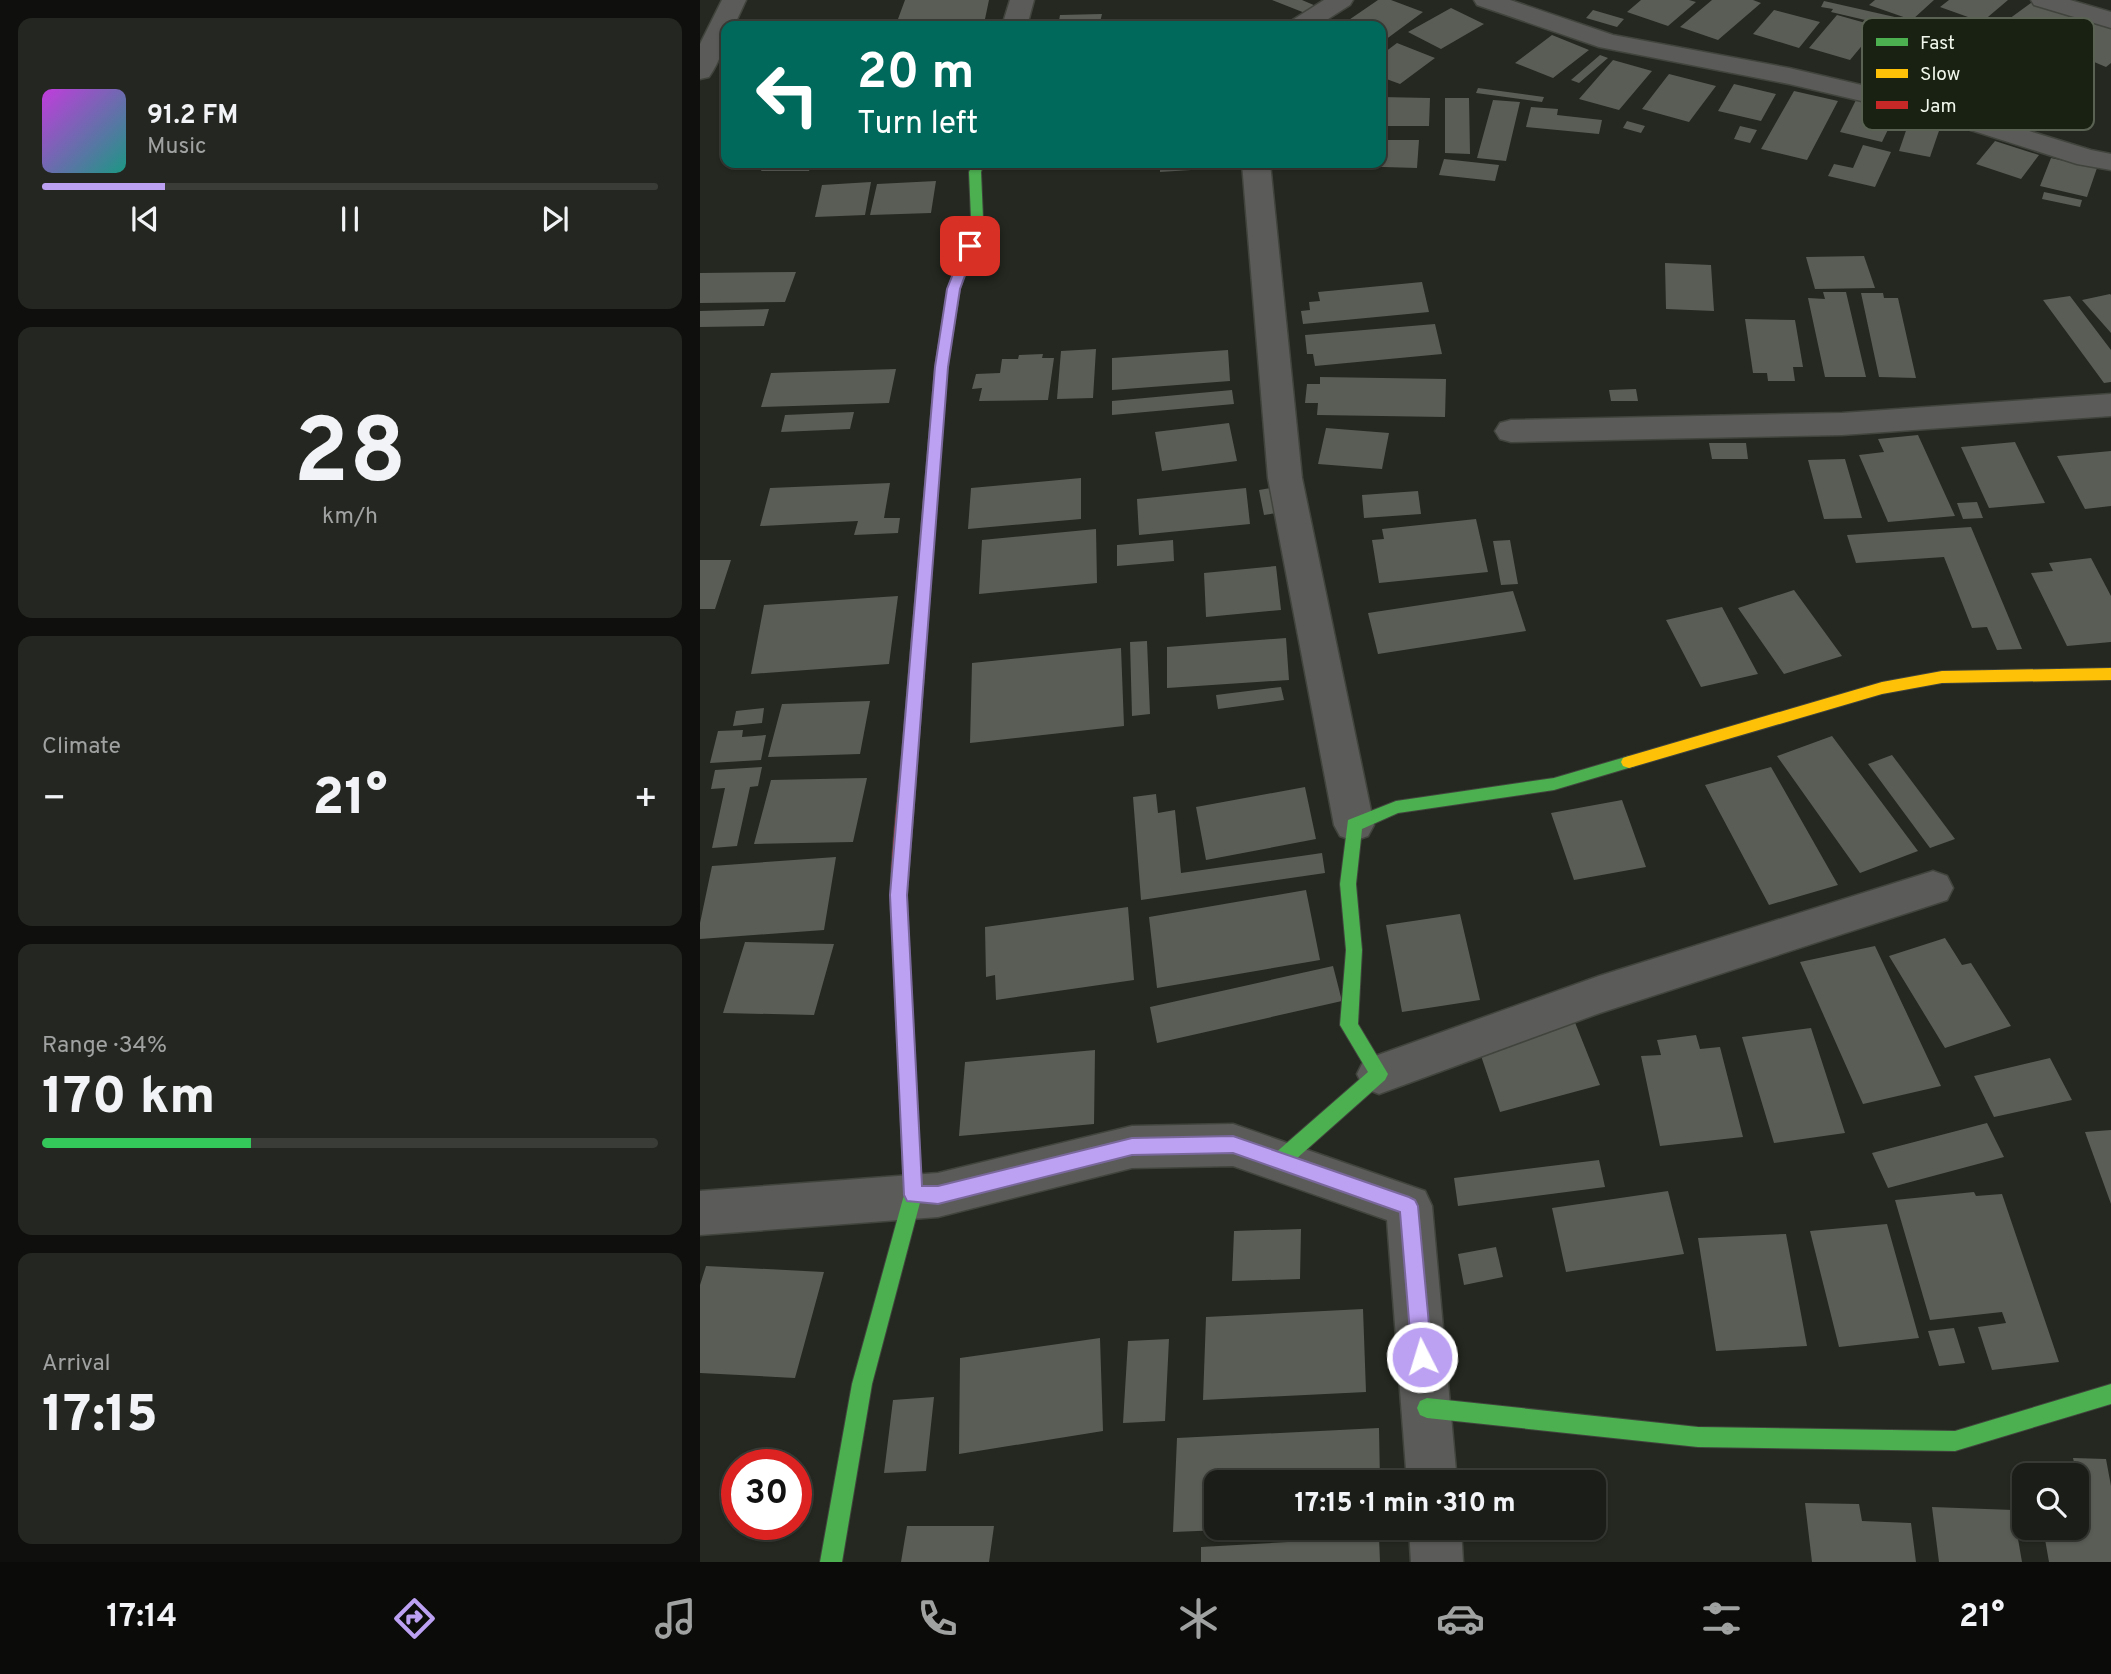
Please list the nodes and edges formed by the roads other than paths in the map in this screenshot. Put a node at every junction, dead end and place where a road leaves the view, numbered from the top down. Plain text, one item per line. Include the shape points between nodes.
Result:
1 (734, 0) edge
2 (1022, 0) edge
3 (1341, 0) edge
4 (1486, 0) edge
5 (2043, 0) edge
6 (2111, 20) edge
7 (724, 21) edge
8 (1016, 21) edge
9 (1308, 21) edge
10 (721, 27) edge
11 (700, 71) edge
12 (1862, 92) edge
13 (1998, 130) edge
14 (2111, 162) edge
15 (976, 168) edge
16 (1256, 168) edge
17 (2111, 405) edge
18 (1511, 430) dead end
19 (2111, 674) edge
20 (1354, 825) junction
21 (1933, 888) dead end
22 (1379, 1074) junction
23 (1280, 1161) junction
24 (914, 1195) junction
25 (700, 1213) edge
26 (2111, 1394) edge
27 (1427, 1408) junction
28 (1431, 1470) edge
29 (1436, 1540) edge
30 (831, 1562) edge
31 (1437, 1562) edge

1 - 7 street
2 - 8 street
3 - 9 street
4 - 12 street via 1608,42
5 - 6 street
10 - 11 street
13 - 14 street
15 - 24 street via 977,218 954,289 942,367 899,895
16 - 20 street via 1284,478
17 - 18 street via 1842,424
19 - 20 street via 1942,677 1882,688 1554,784 1396,807
20 - 22 street via 1348,884 1354,950 1349,1025
21 - 22 street via 1599,995
22 - 23 street
23 - 24 street via 1233,1145 1132,1147 938,1195
23 - 27 street via 1409,1206
24 - 25 street
24 - 30 street via 862,1384
26 - 27 street via 1955,1441 1698,1437
27 - 28 street
29 - 31 street

